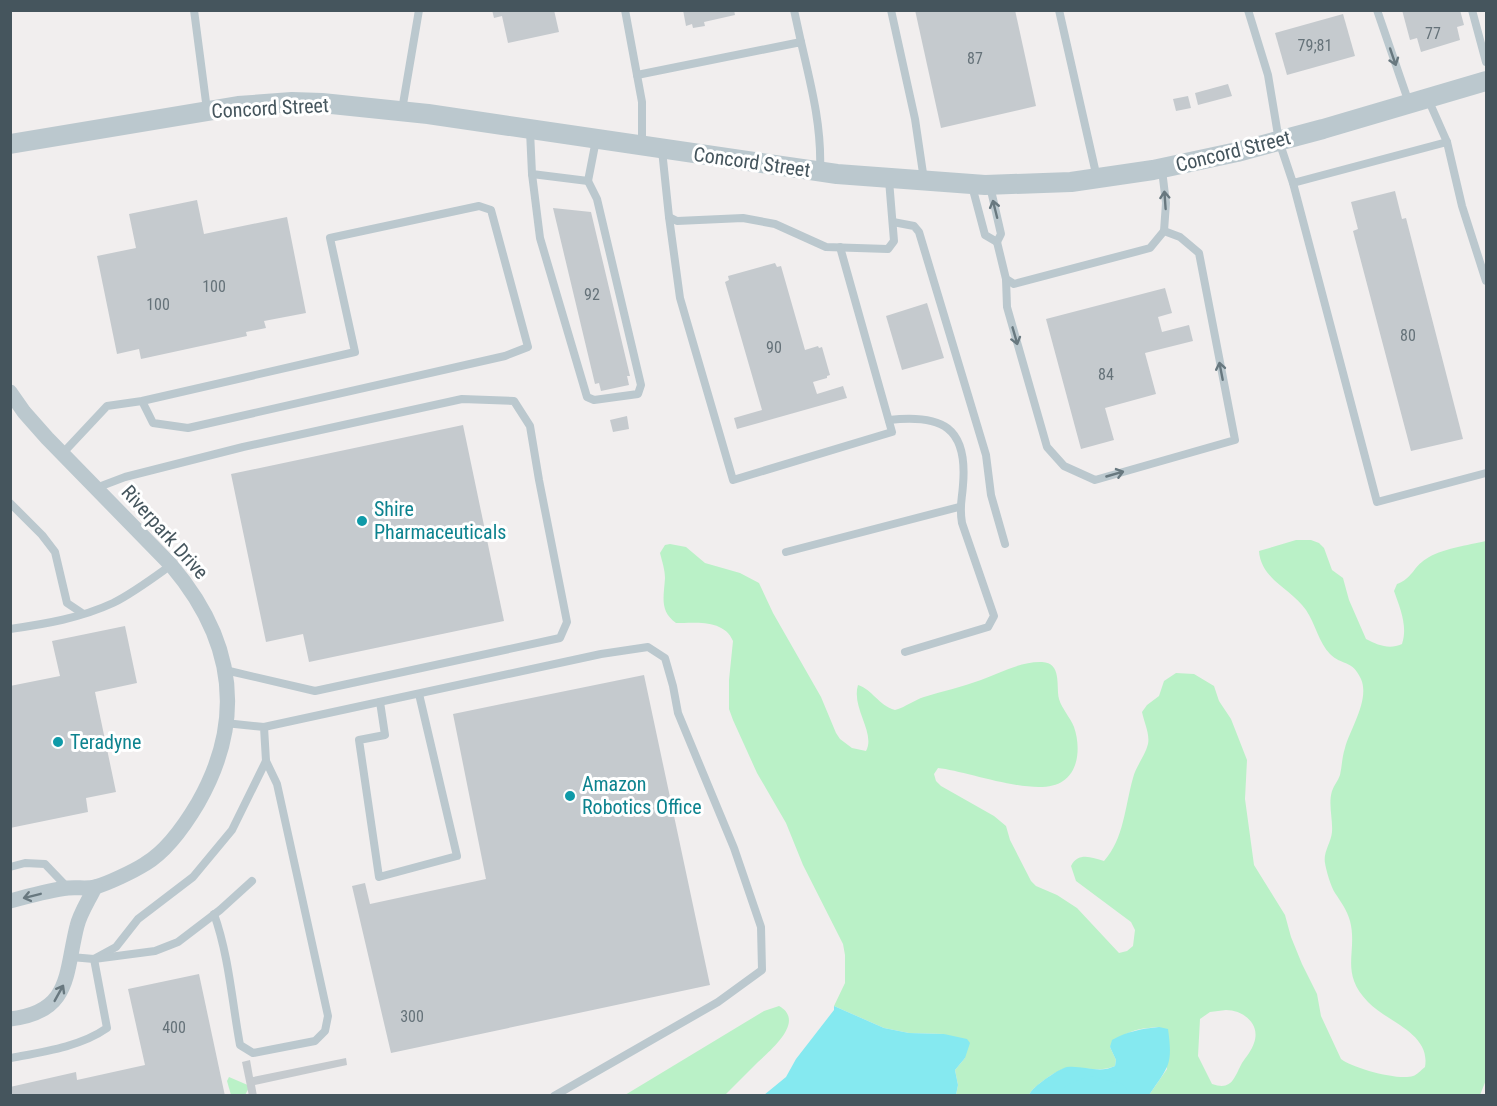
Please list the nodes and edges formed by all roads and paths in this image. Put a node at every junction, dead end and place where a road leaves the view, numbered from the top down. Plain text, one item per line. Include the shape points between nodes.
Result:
1 (194, 10) edge
2 (419, 10) edge
3 (625, 10) edge
4 (794, 10) edge
5 (891, 10) edge
6 (1059, 10) edge
7 (1248, 10) edge
8 (1377, 10) edge
9 (1472, 10) edge
10 (801, 42) junction
11 (1486, 62) edge
12 (637, 75) junction
13 (1486, 81) edge
14 (1418, 100) junction
15 (207, 111) junction
16 (402, 111) junction
17 (530, 130) junction
18 (596, 140) junction
19 (1279, 141) junction
20 (1447, 142) junction
21 (10, 144) edge
22 (642, 147) junction
23 (662, 150) junction
24 (1162, 168) junction
25 (820, 171) junction
26 (532, 174) junction
27 (889, 178) junction
28 (1097, 178) junction
29 (588, 181) junction
30 (925, 182) junction
31 (1293, 183) junction
32 (980, 185) junction
33 (669, 217) junction
34 (893, 222) junction
35 (1164, 231) junction
36 (996, 242) junction
37 (840, 247) junction
38 (1006, 279) junction
39 (1486, 282) edge
40 (13, 401) edge
41 (142, 401) junction
42 (889, 420) junction
43 (62, 454) junction
44 (1486, 473) edge
45 (96, 488) junction
46 (10, 503) edge
47 (959, 507) junction
48 (1005, 544) dead end
49 (786, 552) dead end
50 (171, 564) junction
51 (82, 613) junction
52 (10, 629) edge
53 (905, 652) dead end
54 (225, 670) junction
55 (419, 694) junction
56 (380, 702) junction
57 (225, 723) junction
58 (264, 727) junction
59 (266, 761) junction
60 (10, 867) edge
61 (252, 881) dead end
62 (95, 887) junction
63 (68, 888) junction
64 (10, 901) edge
65 (214, 914) junction
66 (71, 957) junction
67 (94, 959) junction
68 (10, 1019) edge
69 (10, 1058) edge
70 (554, 1095) edge

1 - 15 lane
2 - 16 lane
3 - 12 lane
4 - 10 lane
5 - 30 lane
6 - 28 lane
7 - 19 lane via 1268,75
8 -> 14 lane
9 - 11 lane
10 - 12 lane
10 - 25 lane via 815,101
12 - 22 lane via 642,102
13 - 14 street, Concord Street
14 - 19 street, Concord Street
14 - 20 lane
15 - 16 street, Concord Street via 292,102
15 - 21 street, Concord Street
16 - 17 street, Concord Street
17 - 18 street, Concord Street
17 - 26 lane
18 - 22 street, Concord Street
18 - 29 lane
19 - 24 street, Concord Street
19 - 31 lane
20 - 31 lane
20 - 39 lane
22 - 23 street, Concord Street
23 - 25 street, Concord Street
23 - 33 lane
24 - 28 street, Concord Street
35 -> 24 lane
25 - 27 street, Concord Street
26 - 29 lane
26 - 29 lane via 540,238 586,397 594,400 638,394 641,385 597,199
27 - 30 street, Concord Street
27 - 34 lane
28 - 32 street, Concord Street
30 - 32 street, Concord Street
31 - 44 lane via 1377,502
36 -> 32 lane via 1001,234
32 - 36 lane via 985,235
33 - 37 lane via 677,221 743,218 775,224 826,247
33 - 42 lane via 680,298 733,480 892,432
34 - 37 lane via 894,242 888,249
34 - 48 lane via 914,226 920,232 986,455 991,495
35 - 38 lane via 1150,248 1138,253 1014,284
38 -> 35 lane via 1007,308 1047,447 1064,466 1095,480 1235,440 1199,253 1180,237
36 - 38 lane
37 - 42 lane
40 - 43 street, Riverpark Drive
41 - 41 lane via 153,423 188,428 505,356 528,347 491,210 479,206 330,238 355,352
41 - 43 lane via 107,406
42 - 47 lane via 922,418 948,427 962,453
43 - 45 street, Riverpark Drive
45 - 50 street, Riverpark Drive
45 - 54 lane via 243,447 462,399 514,401 530,426 567,622 560,638 315,691
46 - 51 lane via 55,552 67,603
47 - 49 lane
47 - 53 lane via 994,616 988,627
50 - 51 lane via 112,603
50 - 54 street, Riverpark Drive via 201,603 215,633
51 - 52 lane
54 - 57 street, Riverpark Drive
55 - 56 lane
55 - 56 lane via 457,856 379,877 359,740 385,735
55 - 70 lane via 648,647 665,658 678,713 734,848 761,927 762,970 718,1002
56 - 58 lane
57 - 58 lane
57 - 62 street, Riverpark Drive via 214,771 190,816 167,846 145,864
58 - 59 lane
59 - 65 lane via 277,784 328,1016 325,1031 315,1041 253,1053 240,1045 223,940
59 - 67 lane via 232,830 193,877 138,919 116,948
60 - 63 lane via 45,864
61 - 65 lane
62 - 63 street, Riverpark Drive
62 - 66 street via 77,923
63 -> 64 street, Riverpark Drive
65 - 67 lane via 178,942 155,951
66 - 67 lane
68 -> 66 street via 39,1012 52,1004 64,985
67 - 69 lane via 107,1028 96,1036

